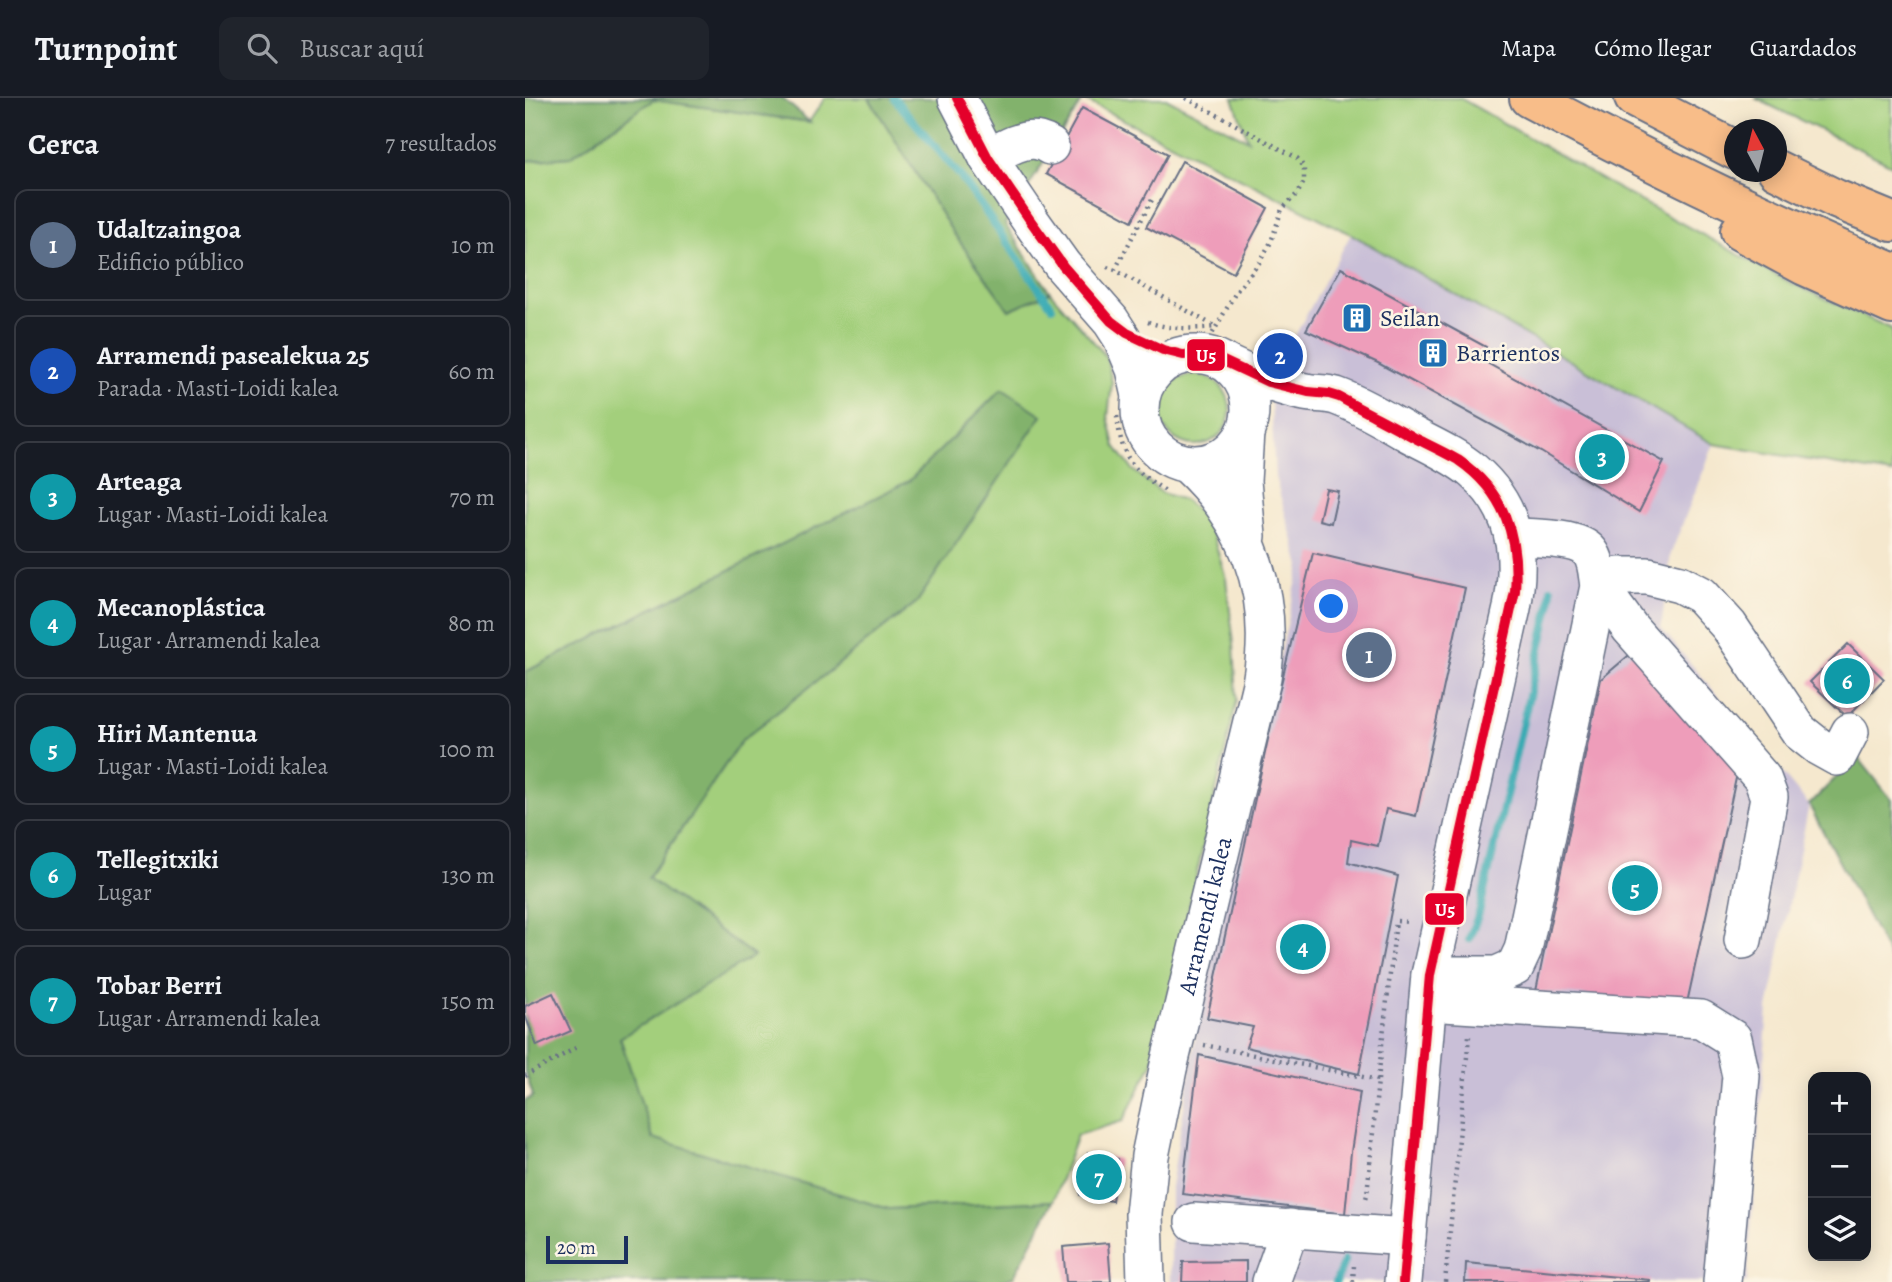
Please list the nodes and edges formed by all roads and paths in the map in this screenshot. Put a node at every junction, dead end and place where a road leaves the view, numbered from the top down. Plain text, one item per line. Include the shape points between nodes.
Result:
1 (957, 98) edge
2 (1186, 98) edge
3 (1529, 98) edge
4 (1634, 98) edge
5 (1573, 122) junction
6 (1724, 145) edge
7 (1050, 146) dead end
8 (988, 158) junction
9 (1787, 175) edge
10 (1154, 196) dead end
11 (1892, 222) edge
12 (1892, 272) edge
13 (1892, 305) edge
14 (1111, 321) junction
15 (1207, 350) junction
16 (1308, 392) junction
17 (1129, 400) junction
18 (1248, 424) junction
19 (1181, 481) junction
20 (1513, 537) junction
21 (1249, 551) junction
22 (1599, 586) junction
23 (1850, 732) dead end
24 (1743, 940) dead end
25 (1429, 988) junction
26 (1193, 1042) dead end
27 (576, 1048) dead end
28 (525, 1076) edge
29 (1194, 1222) dead end
30 (1290, 1228) junction
31 (1355, 1233) junction
32 (1407, 1237) junction
33 (1146, 1282) edge
34 (1271, 1282) edge
35 (1353, 1282) edge
36 (1403, 1282) edge
37 (1722, 1282) edge

1 - 8 street
2 - 15 path via 1297,158 1304,167 1304,182 1282,209 1271,242 1236,292
3 - 5 highway
4 - 6 highway
5 - 12 highway via 1707,189
5 - 13 highway via 1619,166 1805,266
7 - 8 street via 1025,142
8 - 14 street via 1063,266
9 - 11 highway
10 - 15 path via 1115,270
14 - 15 street via 1163,350
14 - 17 street via 1138,376
15 - 16 street via 1268,382
15 - 17 street via 1167,361
15 - 18 street via 1239,375 1250,401
16 - 18 street via 1277,401
16 - 20 street via 1348,401 1457,460 1497,498
17 - 19 street via 1139,410 1151,443 1172,459
17 - 19 path via 1117,417 1122,449 1132,466 1147,480
18 - 19 street via 1225,456 1203,464
18 - 21 street, Arramendi kalea via 1242,481
19 - 21 street, Arramendi kalea via 1206,482 1238,525
20 - 22 street via 1579,545 1590,552
20 - 25 street via 1517,571 1513,599
21 - 33 street, Arramendi kalea via 1263,606 1265,662 1150,1156 1144,1214
22 - 23 street via 1619,576 1648,576 1701,595 1730,626 1800,732 1837,757
22 - 24 street via 1630,628 1762,778 1769,797
22 - 25 street via 1523,950 1515,967 1497,975
25 - 32 street
25 - 37 street via 1701,1019 1733,1040 1741,1076
26 - 31 path via 1378,1080 1367,1195
27 - 28 path
29 - 30 street
30 - 31 street
30 - 34 street
31 - 32 street
31 - 35 path
32 - 36 street

